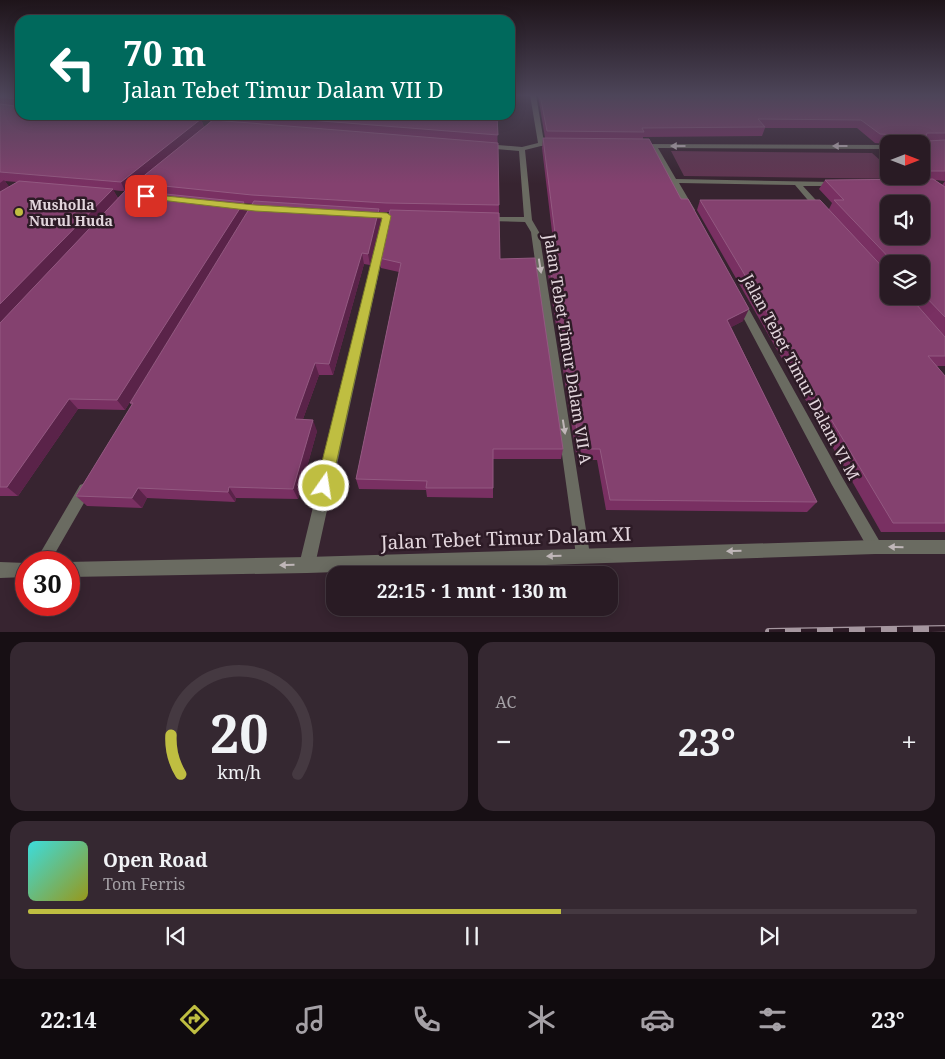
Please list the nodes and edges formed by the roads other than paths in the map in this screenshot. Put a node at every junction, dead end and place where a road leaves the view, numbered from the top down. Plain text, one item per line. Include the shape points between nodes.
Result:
1 (538, 124) edge
2 (541, 144) junction
3 (560, 144) edge
4 (475, 145) edge
5 (635, 146) edge
6 (653, 146) junction
7 (880, 146) edge
8 (522, 149) junction
9 (150, 176) edge
10 (675, 181) junction
11 (798, 184) junction
12 (838, 184) edge
13 (114, 209) edge
14 (358, 214) edge
15 (387, 216) junction
16 (415, 217) edge
17 (481, 218) edge
18 (528, 220) junction
19 (830, 220) edge
20 (698, 224) edge
21 (735, 292) edge
22 (90, 482) edge
23 (875, 547) junction
24 (945, 547) edge
25 (49, 551) edge
26 (583, 555) junction
27 (307, 565) junction
28 (80, 569) edge
29 (0, 570) edge
30 (15, 570) edge

1 - 2 street
2 - 3 street
2 - 8 street
4 - 8 street
5 - 6 street
7 -> 6 street
6 - 10 street
8 - 18 street, Jalan Tebet Timur Dalam VII A
9 - 13 street
10 - 11 street
10 - 20 street
11 - 12 street
11 - 19 street
14 - 15 street
15 - 16 street
15 - 27 street
17 - 18 street
18 -> 26 street, Jalan Tebet Timur Dalam VII A via 535,232
21 - 23 street, Jalan Tebet Timur Dalam VI M
22 - 25 street
24 -> 23 street, Jalan Tebet Timur Dalam XI
23 -> 26 street, Jalan Tebet Timur Dalam XI
26 -> 27 street, Jalan Tebet Timur Dalam XI
27 -> 28 street, Jalan Tebet Timur Dalam XI
29 - 30 street

